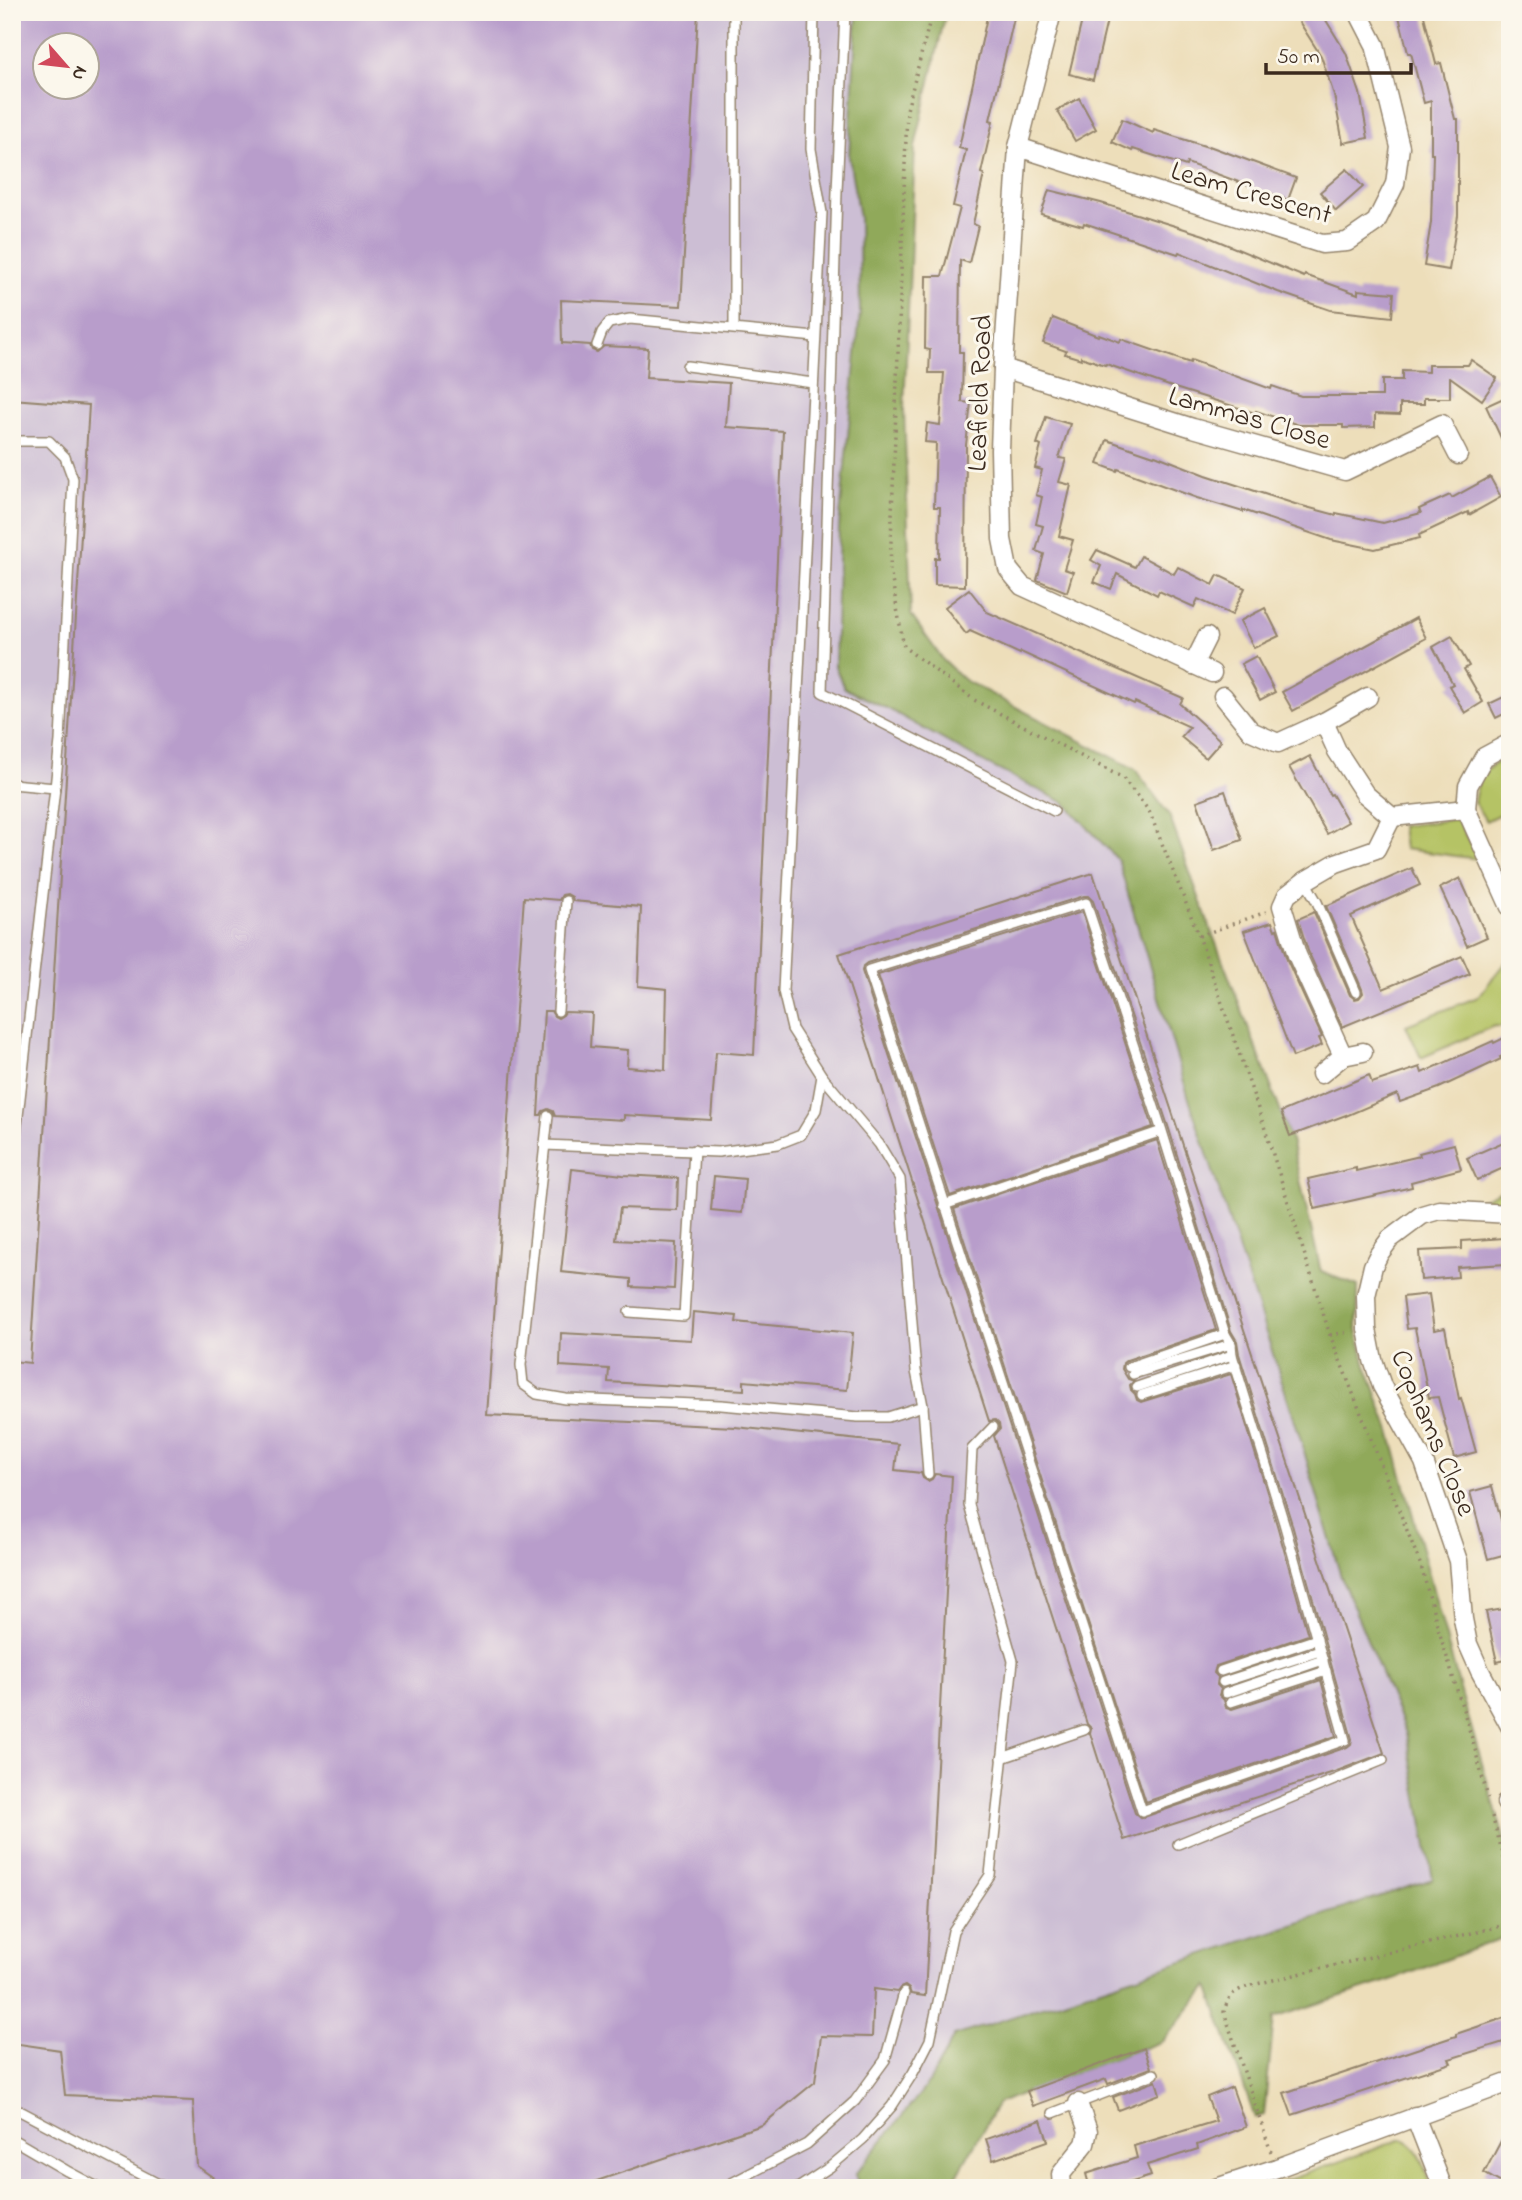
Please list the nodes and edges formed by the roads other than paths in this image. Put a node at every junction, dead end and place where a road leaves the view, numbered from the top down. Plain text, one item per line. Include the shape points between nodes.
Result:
1 (734, 12) edge
2 (814, 12) edge
3 (845, 12) edge
4 (1052, 12) edge
5 (1358, 12) edge
6 (1018, 147) junction
7 (734, 328) junction
8 (815, 337) junction
9 (597, 345) dead end
10 (687, 366) dead end
11 (1003, 368) junction
12 (813, 383) junction
13 (12, 440) edge
14 (1458, 455) dead end
15 (1207, 637) dead end
16 (1193, 665) junction
17 (1212, 673) dead end
18 (1223, 696) dead end
19 (1368, 697) dead end
20 (1324, 722) junction
21 (1510, 743) edge
22 (12, 784) edge
23 (55, 788) junction
24 (1466, 809) junction
25 (1054, 810) dead end
26 (1392, 817) junction
27 (1305, 881) junction
28 (566, 901) dead end
29 (1510, 907) edge
30 (1356, 992) dead end
31 (558, 1012) dead end
32 (1363, 1052) dead end
33 (1343, 1056) junction
34 (1321, 1074) dead end
35 (822, 1076) junction
36 (548, 1116) dead end
37 (1162, 1131) junction
38 (544, 1146) junction
39 (694, 1150) junction
40 (12, 1169) edge
41 (944, 1205) junction
42 (1510, 1214) edge
43 (629, 1312) dead end
44 (1225, 1334) junction
45 (1231, 1344) junction
46 (1232, 1355) junction
47 (1236, 1366) junction
48 (923, 1406) junction
49 (993, 1427) dead end
50 (928, 1474) dead end
51 (1317, 1639) junction
52 (1321, 1656) junction
53 (1221, 1671) dead end
54 (1326, 1671) junction
55 (1223, 1682) dead end
56 (1226, 1693) dead end
57 (1231, 1703) dead end
58 (1510, 1726) edge
59 (1084, 1730) dead end
60 (1002, 1758) junction
61 (1383, 1760) dead end
62 (1178, 1844) dead end
63 (904, 1993) dead end
64 (1154, 2074) dead end
65 (1510, 2082) edge
66 (1078, 2103) junction
67 (12, 2105) edge
68 (1053, 2113) dead end
69 (1415, 2116) junction
70 (12, 2138) edge
71 (1247, 2182) edge
72 (99, 2188) edge
73 (166, 2188) edge
74 (722, 2188) edge
75 (798, 2188) edge
76 (1062, 2188) edge
77 (1216, 2188) edge
78 (1443, 2188) edge

1 - 7 lane
2 - 8 lane via 811,149 822,213
3 - 25 lane via 822,692
4 - 6 street, Leafield Road
5 - 6 street, Leam Crescent via 1375,46 1400,147 1395,184 1376,222 1347,242 1322,244
6 - 11 street, Leafield Road
7 - 8 lane
7 - 9 lane via 630,319 609,323
8 - 12 lane
10 - 12 lane
11 - 14 street, Lammas Close via 1345,471 1442,424
11 - 16 street, Leafield Road via 1002,539 1008,569 1023,586
12 - 35 lane via 783,991 792,1029
13 - 23 lane via 50,441 65,457 73,479
15 - 16 street
16 - 17 street, Leafield Road
18 - 20 street via 1251,731 1278,743
19 - 20 street
20 - 26 street via 1365,794
21 - 24 street via 1484,757 1468,786
22 - 23 lane
23 - 40 lane
24 - 26 street
24 - 29 street
26 - 27 street via 1376,849 1336,863
27 - 30 lane
27 - 33 street via 1287,895 1282,906 1297,955
28 - 31 lane
32 - 33 street
33 - 34 street
35 - 39 lane via 816,1110 800,1135 778,1144 718,1152
35 - 48 lane via 879,1144 900,1179
36 - 38 lane
37 - 41 lane
37 - 41 lane via 1086,903 869,970
37 - 44 lane
38 - 39 lane
38 - 48 lane via 521,1364 523,1384 537,1394 888,1418
39 - 43 lane via 684,1316
41 - 54 lane via 1142,1811 1345,1740
42 - 58 street, Cophams Close via 1439,1210 1422,1215 1390,1239 1379,1254 1366,1296 1367,1329 1382,1386 1423,1462 1458,1561 1468,1644
44 - 45 lane
44 - 45 lane via 1131,1370
45 - 46 lane
46 - 47 lane
46 - 47 lane via 1140,1391
47 - 51 lane
48 - 50 lane
49 - 60 lane via 972,1449 969,1505 1013,1661
51 - 52 lane
51 - 53 lane
52 - 54 lane
52 - 55 lane
52 - 56 lane
54 - 57 lane
59 - 60 lane
60 - 75 lane via 990,1875 953,1931 930,2040 891,2106 863,2139
61 - 62 lane
63 - 74 lane via 885,2060 855,2101 807,2144
64 - 66 lane
65 - 69 street
66 - 68 lane
66 - 76 street via 1088,2131 1085,2144 1061,2174
67 - 73 lane
69 - 71 street
69 - 78 street
70 - 72 lane
71 - 77 street

